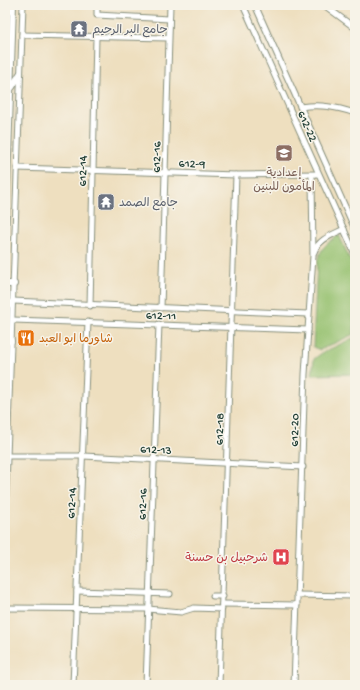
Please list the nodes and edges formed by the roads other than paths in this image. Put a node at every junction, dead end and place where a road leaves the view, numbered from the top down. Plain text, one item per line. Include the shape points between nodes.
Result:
1 (13, 5) edge
2 (23, 5) edge
3 (97, 5) edge
4 (170, 5) edge
5 (243, 5) edge
6 (255, 5) edge
7 (324, 5) edge
8 (169, 19) junction
9 (355, 28) edge
10 (22, 35) junction
11 (96, 37) junction
12 (168, 38) junction
13 (20, 74) junction
14 (11, 88) junction
15 (300, 107) junction
16 (355, 113) edge
17 (317, 143) junction
18 (307, 148) junction
19 (7, 151) edge
20 (6, 168) edge
21 (17, 168) junction
22 (92, 171) junction
23 (165, 172) junction
24 (236, 174) junction
25 (318, 174) junction
26 (312, 176) junction
27 (355, 213) edge
28 (349, 216) junction
29 (344, 229) junction
30 (355, 229) edge
31 (5, 245) edge
32 (355, 254) edge
33 (312, 256) junction
34 (5, 284) edge
35 (14, 284) junction
36 (13, 302) junction
37 (90, 306) junction
38 (161, 308) junction
39 (232, 311) junction
40 (308, 314) junction
41 (13, 320) junction
42 (88, 322) junction
43 (159, 324) junction
44 (232, 327) junction
45 (308, 330) junction
46 (8, 341) edge
47 (7, 456) junction
48 (83, 456) junction
49 (153, 459) junction
50 (228, 463) junction
51 (303, 466) junction
52 (5, 514) edge
53 (77, 591) junction
54 (148, 594) junction
55 (170, 594) dead end
56 (297, 595) junction
57 (213, 596) dead end
58 (223, 596) junction
59 (355, 596) edge
60 (297, 605) junction
61 (222, 606) junction
62 (5, 608) edge
63 (77, 608) junction
64 (148, 610) junction
65 (73, 685) edge
66 (146, 685) edge
67 (219, 685) edge
68 (294, 685) edge

1 - 14 main road
2 - 10 street
3 - 8 street via 97,15
4 - 8 street, 612-16
5 - 18 street, 612-22
6 - 15 street, 612-22
7 - 9 street
8 - 12 street, 612-16
10 - 11 street
10 - 13 street
11 - 12 street
11 - 22 street, 612-14
12 - 23 street, 612-16
13 - 14 main road
13 - 21 street
14 - 19 main road
15 - 16 street via 318,104 335,106
15 - 17 street, 612-22
17 - 18 street
17 - 28 street, 612-22
18 - 25 street, 612-22
19 - 20 main road
20 - 31 main road
21 - 22 street, 612-9
21 - 35 street
22 - 23 street, 612-9
22 - 37 street, 612-14
23 - 24 street, 612-9
23 - 38 street, 612-16
24 - 26 street, 612-9
24 - 39 street, 612-18
25 - 26 street, 612-9
25 - 29 street, 612-22
26 - 33 street, 612-20
27 - 28 street
28 - 30 street, 612-22
29 - 32 street, 612-22
29 - 33 street via 317,245
33 - 40 street, 612-20
34 - 35 main road
35 - 36 street
36 - 37 street, 612-11
36 - 41 street
37 - 38 street, 612-11
38 - 39 street, 612-11
39 - 40 street, 612-11
39 - 44 street, 612-18
40 - 45 street, 612-20
41 - 42 street, 612-11
41 - 46 street
42 - 43 street, 612-11
42 - 48 street, 612-14
43 - 44 street, 612-11
43 - 49 street, 612-16
44 - 45 street, 612-11
44 - 50 street, 612-18
45 - 51 street, 612-20
46 - 47 street
47 - 48 street, 612-13
47 - 52 street
48 - 49 street, 612-13
48 - 53 street, 612-14
49 - 50 street, 612-13
49 - 54 street, 612-16
50 - 51 street, 612-13
50 - 58 street, 612-18
51 - 56 street, 612-20
53 - 54 street
53 - 63 street, 612-14
54 - 55 street
54 - 64 street, 612-16
56 - 59 street
56 - 60 street, 612-20
57 - 58 street
58 - 61 street, 612-18
60 - 61 street
60 - 68 street, 612-20
61 - 64 street via 194,608 181,612
61 - 67 street, 612-18
62 - 63 street
63 - 64 street
63 - 65 street, 612-14
64 - 66 street, 612-16

